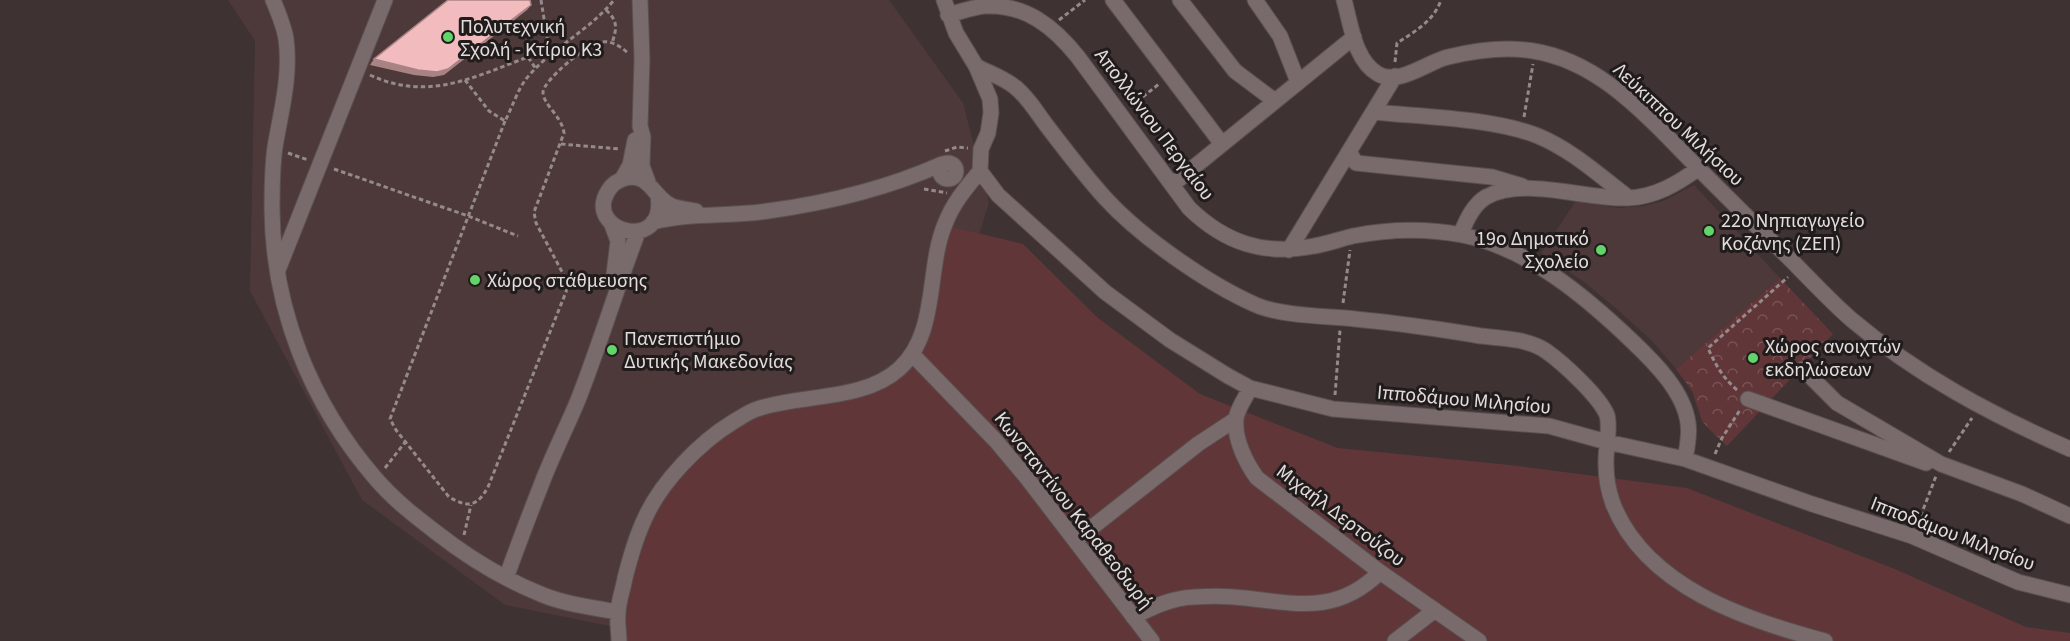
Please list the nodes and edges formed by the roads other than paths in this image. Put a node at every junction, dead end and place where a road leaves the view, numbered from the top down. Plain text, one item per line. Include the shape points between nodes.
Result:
1 (273, 0) edge
2 (384, 0) edge
3 (640, 0) edge
4 (1113, 0) edge
5 (1180, 0) edge
6 (1256, 0) edge
7 (1344, 0) edge
8 (946, 7) edge
9 (1354, 37) junction
10 (976, 66) junction
11 (1395, 76) junction
12 (1298, 82) junction
13 (1275, 101) junction
14 (1373, 112) junction
15 (640, 126) junction
16 (1222, 144) junction
17 (1349, 152) junction
18 (1699, 168) junction
19 (980, 171) junction
20 (622, 179) junction
21 (648, 182) junction
22 (1172, 185) junction
23 (1530, 189) junction
24 (658, 196) junction
25 (1629, 198) junction
26 (705, 214) junction
27 (653, 222) junction
28 (612, 225) junction
29 (638, 232) junction
30 (1461, 234) junction
31 (1289, 250) junction
32 (278, 270) junction
33 (613, 298) junction
34 (912, 354) junction
35 (1803, 369) dead end
36 (1250, 388) junction
37 (1748, 399) road end
38 (1236, 418) junction
39 (1607, 442) junction
40 (2070, 449) edge
41 (1685, 459) junction
42 (1941, 464) junction
43 (2070, 516) edge
44 (1076, 540) junction
45 (1380, 572) junction
46 (506, 578) junction
47 (2070, 595) edge
48 (1435, 610) junction
49 (618, 612) junction
50 (1132, 617) junction
51 (1792, 637) edge
52 (619, 641) edge
53 (1152, 641) edge
54 (1395, 641) edge
55 (1479, 641) edge
56 (1825, 641) edge

1 - 32 street via 286,37 288,62 275,148 272,212
2 - 32 street
3 - 15 street
4 - 16 street
5 - 13 street via 1235,71
6 - 12 street via 1280,36
7 - 9 street
8 - 10 street
8 - 22 street, Απολλώνιου Περγαίου via 1001,8 1030,15 1051,27 1065,39
9 - 11 street via 1368,66 1378,74
9 - 12 street
10 - 19 street via 990,99 991,113 981,149
10 - 39 street via 1023,95 1075,164 1131,223 1224,289 1259,306 1291,312 1409,324 1544,349 1590,390 1607,416
11 - 14 street
11 - 18 street, Λεύκιππου Μιλήσιου via 1446,57 1503,48 1535,50 1583,68 1610,85
12 - 13 street
13 - 16 street
14 - 17 street
14 - 25 street via 1522,130 1562,148
15 - 20 street via 630,165
15 - 21 street via 642,166
16 - 22 street
17 - 23 street via 1356,163 1492,177
17 - 31 street
18 - 25 street via 1664,190
18 - 40 street, Λεύκιππου Μιλήσιου via 1851,319 1911,364 1979,407
19 - 26 street via 946,167 768,211
19 - 34 street via 957,200 944,225 925,321
19 - 36 street, Ιπποδάμου Μιλησίου via 998,195 1105,292 1170,340
20 - 21 street via 631,177
20 - 28 street via 604,199
21 - 24 street
22 - 31 street, Απολλώνιου Περγαίου via 1206,225 1224,235 1262,249
23 - 25 street
23 - 30 street via 1486,197 1474,208
24 - 26 street via 671,206
24 - 27 street via 658,214
26 - 27 street
27 - 29 street
28 - 29 street
28 - 33 street via 618,241
29 - 33 street
30 - 31 street, Απολλώνιου Περγαίου via 1394,230
30 - 41 street, Απολλώνιου Περγαίου via 1534,263 1574,291 1637,346 1673,389 1687,413
32 - 46 street via 293,341 306,374 338,428 377,480 412,513 460,551
33 - 46 street via 578,401
34 - 44 street, Κωνσταντίνου Καραθεοδωρή via 996,441
34 - 49 street via 899,369 859,389 754,409 694,451 646,516
35 - 42 street via 1837,403
36 - 38 street
36 - 39 street, Ιπποδάμου Μιλησίου via 1333,409 1549,426
37 - 42 street via 1924,462
38 - 44 street
38 - 45 street, Μιχαήλ Δερτούζου via 1241,449 1257,478
39 - 41 street, Ιπποδάμου Μιλησίου
39 - 51 street via 1612,502 1635,542 1653,562 1722,606
41 - 47 street, Ιπποδάμου Μιλησίου via 1912,536 2018,582
42 - 43 street
44 - 50 street, Κωνσταντίνου Καραθεοδωρή
45 - 48 street, Μιχαήλ Δερτούζου
45 - 50 street via 1359,590 1321,603 1194,597 1162,602
46 - 49 street via 544,596
48 - 54 street
48 - 55 street, Μιχαήλ Δερτούζου
49 - 52 street
50 - 53 street, Κωνσταντίνου Καραθεοδωρή
51 - 56 street

